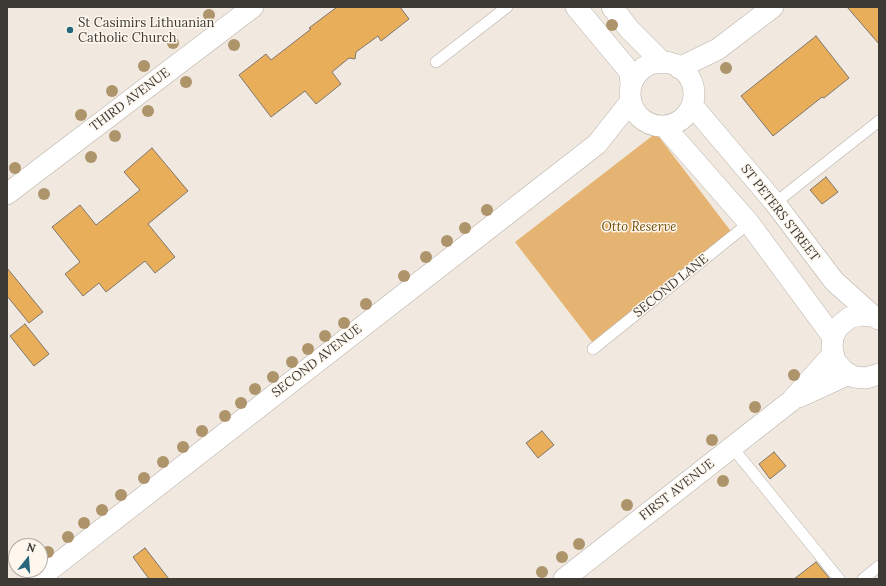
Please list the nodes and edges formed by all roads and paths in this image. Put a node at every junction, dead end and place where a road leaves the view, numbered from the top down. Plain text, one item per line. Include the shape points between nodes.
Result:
1 (253, 7) edge
2 (508, 7) edge
3 (576, 7) edge
4 (612, 7) edge
5 (773, 7) edge
6 (718, 49) junction
7 (436, 62) dead end
8 (671, 66) junction
9 (631, 93) junction
10 (692, 95) junction
11 (879, 121) edge
12 (655, 124) junction
13 (597, 144) junction
14 (7, 194) edge
15 (775, 203) junction
16 (749, 223) junction
17 (876, 317) edge
18 (833, 345) junction
19 (593, 349) dead end
20 (863, 375) edge
21 (879, 388) edge
22 (791, 401) junction
23 (732, 447) junction
24 (879, 566) edge
25 (38, 579) edge
26 (564, 579) edge
27 (839, 579) edge
28 (863, 579) edge

1 - 14 street, THIRD AVENUE
2 - 7 lane
3 - 9 street via 628,70
4 - 8 street via 629,29
5 - 6 street
6 - 8 street
6 - 10 street
8 - 9 street via 658,63 647,66 636,75
8 - 10 street via 690,79
9 - 12 street via 635,112
9 - 13 street, SECOND AVENUE
10 - 12 street via 686,116 677,122
10 - 15 street, ST PETERS STREET
11 - 15 lane
12 - 13 street, SECOND AVENUE
12 - 16 street
13 - 25 street, SECOND AVENUE
15 - 17 street, ST PETERS STREET via 834,281
16 - 18 street
16 - 19 lane, SECOND LANE
17 - 18 street, FIRST AVENUE via 860,315 849,318 838,327
18 - 20 street via 837,364
18 - 22 street, FIRST AVENUE
20 - 21 street
20 - 22 street, FIRST AVENUE
22 - 23 street, FIRST AVENUE
23 - 26 street, FIRST AVENUE
23 - 27 lane
24 - 28 lane

